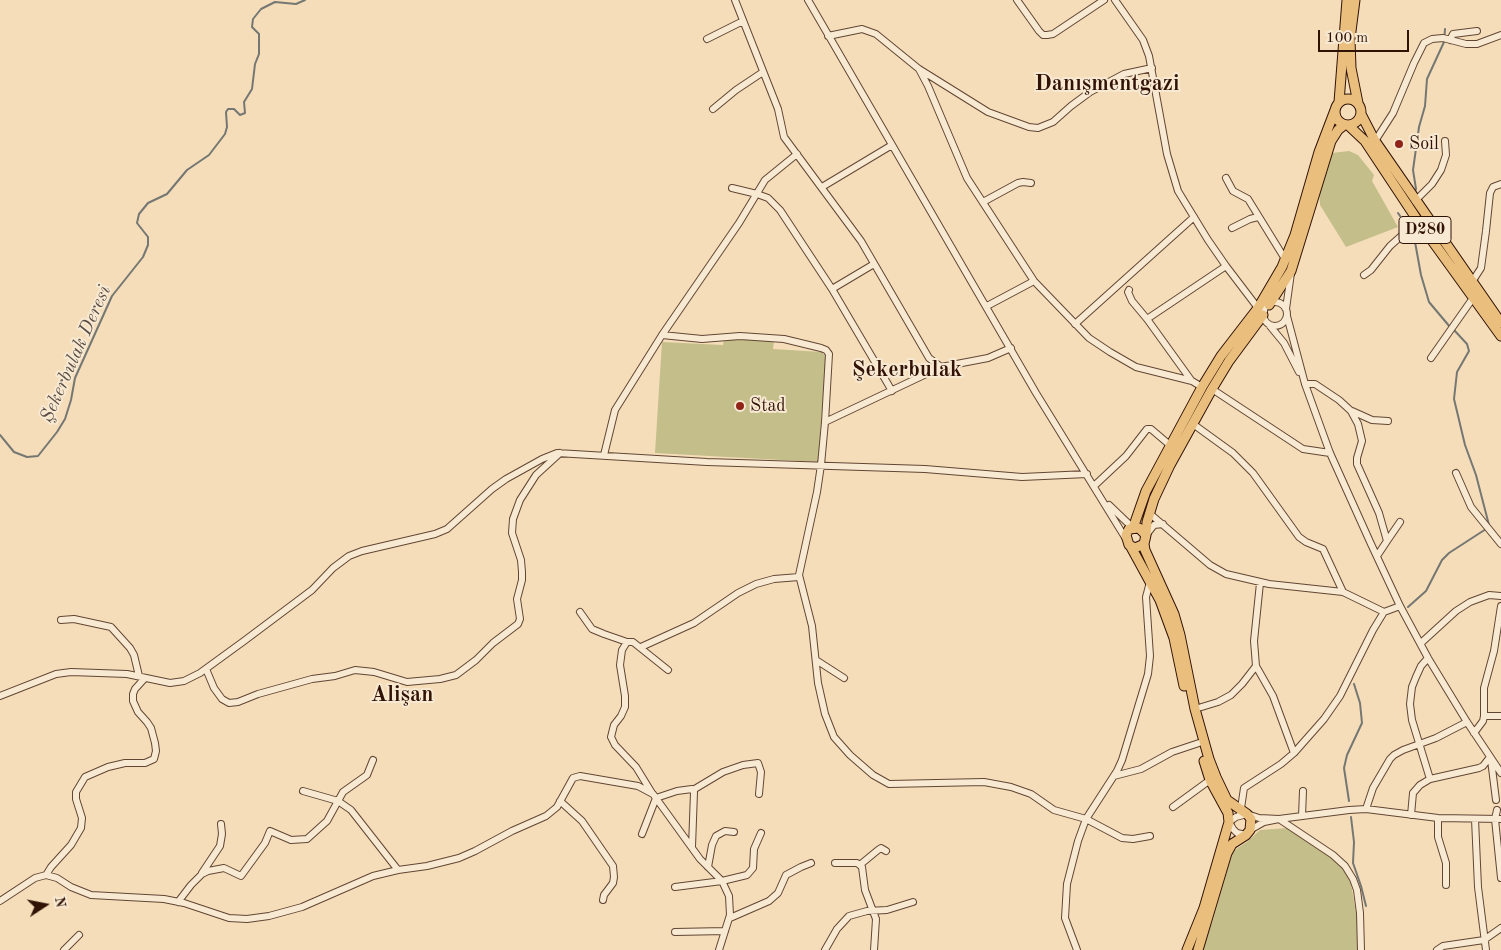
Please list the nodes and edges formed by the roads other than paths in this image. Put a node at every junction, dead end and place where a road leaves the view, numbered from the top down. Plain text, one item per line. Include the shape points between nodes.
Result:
1 (736, 0) edge
2 (808, 0) edge
3 (1017, 0) edge
4 (1104, 0) edge
5 (1115, 0) edge
6 (1347, 0) edge
7 (1355, 0) edge
8 (743, 21) junction
9 (1477, 31) dead end
10 (1501, 35) edge
11 (828, 36) junction
12 (707, 39) dead end
13 (1447, 39) junction
14 (1152, 68) junction
15 (918, 69) junction
16 (763, 72) junction
17 (1358, 103) junction
18 (1337, 106) junction
19 (713, 109) dead end
20 (1361, 114) junction
21 (1346, 125) junction
22 (1375, 141) junction
23 (1445, 141) dead end
24 (892, 145) junction
25 (797, 154) junction
26 (1226, 178) dead end
27 (1031, 183) dead end
28 (1501, 184) edge
29 (822, 186) junction
30 (732, 188) dead end
31 (757, 194) junction
32 (1415, 201) junction
33 (983, 202) junction
34 (1194, 217) junction
35 (1258, 217) junction
36 (1418, 221) junction
37 (1232, 228) dead end
38 (1285, 259) junction
39 (874, 264) junction
40 (1226, 266) junction
41 (1291, 271) junction
42 (1364, 275) dead end
43 (1034, 281) junction
44 (1472, 282) junction
45 (832, 289) junction
46 (1129, 290) dead end
47 (1474, 298) junction
48 (987, 306) junction
49 (1286, 308) junction
50 (1263, 310) junction
51 (1287, 316) junction
52 (1147, 319) junction
53 (1501, 323) edge
54 (1075, 324) junction
55 (1269, 325) junction
56 (662, 335) junction
57 (1501, 336) edge
58 (1011, 348) junction
59 (1431, 358) dead end
60 (941, 367) junction
61 (1192, 381) junction
62 (1305, 384) junction
63 (1202, 387) junction
64 (1212, 389) junction
65 (892, 391) junction
66 (1351, 411) junction
67 (1388, 421) dead end
68 (825, 422) junction
69 (1193, 424) junction
70 (1171, 446) junction
71 (560, 453) junction
72 (1330, 453) junction
73 (604, 455) junction
74 (821, 466) junction
75 (1456, 473) dead end
76 (1087, 474) junction
77 (1094, 486) junction
78 (1098, 492) junction
79 (1149, 513) junction
80 (1400, 522) dead end
81 (1164, 524) junction
82 (1132, 528) junction
83 (1146, 535) junction
84 (1126, 539) junction
85 (1386, 541) junction
86 (1144, 544) junction
87 (1501, 544) edge
88 (1131, 547) junction
89 (1377, 556) junction
90 (799, 576) junction
91 (1150, 582) junction
92 (1260, 583) junction
93 (1343, 592) junction
94 (1501, 596) edge
95 (1400, 606) junction
96 (1501, 606) edge
97 (580, 612) dead end
98 (1384, 612) junction
99 (61, 620) dead end
100 (627, 642) junction
101 (1421, 643) junction
102 (641, 647) junction
103 (1428, 658) junction
104 (816, 660) junction
105 (1256, 666) junction
106 (206, 670) junction
107 (668, 670) dead end
108 (142, 677) junction
109 (844, 678) dead end
110 (0, 696) edge
111 (1195, 709) junction
112 (1500, 714) edge
113 (1484, 716) junction
114 (1467, 722) junction
115 (1474, 732) junction
116 (1199, 743) junction
117 (1419, 744) junction
118 (1294, 753) junction
119 (1490, 757) junction
120 (373, 760) dead end
121 (1501, 773) edge
122 (1114, 776) junction
123 (1430, 779) junction
124 (1210, 780) junction
125 (693, 790) junction
126 (1303, 790) dead end
127 (302, 791) dead end
128 (1501, 793) edge
129 (759, 794) dead end
130 (654, 796) junction
131 (338, 800) junction
132 (1496, 800) junction
133 (560, 801) junction
134 (1174, 807) dead end
135 (1366, 809) junction
136 (1499, 812) edge
137 (1242, 813) junction
138 (1411, 815) junction
139 (1302, 816) junction
140 (1438, 818) junction
141 (1086, 819) junction
142 (1280, 819) junction
143 (1475, 819) junction
144 (1498, 819) edge
145 (1229, 822) junction
146 (221, 824) dead end
147 (734, 832) dead end
148 (761, 833) dead end
149 (1248, 833) junction
150 (642, 834) dead end
151 (1150, 836) dead end
152 (692, 848) junction
153 (886, 851) dead end
154 (811, 863) dead end
155 (835, 863) dead end
156 (861, 864) junction
157 (708, 867) junction
158 (398, 870) junction
159 (202, 874) junction
160 (46, 875) junction
161 (1501, 878) edge
162 (722, 881) junction
163 (1446, 885) dead end
164 (675, 887) dead end
165 (603, 900) dead end
166 (0, 901) edge
167 (178, 902) junction
168 (913, 902) dead end
169 (873, 910) junction
170 (730, 918) junction
171 (1501, 928) edge
172 (726, 931) junction
173 (675, 932) dead end
174 (79, 934) dead end
175 (1484, 940) junction
176 (64, 950) edge
177 (719, 950) edge
178 (825, 950) edge
179 (874, 950) edge
180 (1077, 950) edge
181 (1187, 950) edge
182 (1198, 950) edge
183 (1361, 950) edge
184 (1437, 950) edge
185 (1486, 950) edge

1 - 8 street
2 - 11 street
3 - 4 street via 1039,31 1048,36
5 - 14 street via 1143,40
6 - 18 main road
7 - 17 main road, D280 via 1350,68
8 - 12 street
8 - 16 street
9 - 13 street via 1453,34
10 - 13 street via 1477,44
11 - 15 street via 862,29 876,34
11 - 24 street
13 - 22 street via 1428,41 1421,47 1393,113
14 - 15 street via 1124,74 1090,92 1053,122 1038,128 988,112
14 - 34 street via 1170,167 1178,192
15 - 33 street via 967,178
16 - 19 street
16 - 25 street via 778,109 784,137
17 - 18 main road via 1346,99
17 - 20 main road, D280
18 - 21 main road, D280 via 1338,121
18 - 38 main road
20 - 21 main road via 1358,121
20 - 22 main road, D280
21 - 36 main road, D280 via 1365,142
21 - 41 main road via 1331,141
22 - 32 main road, D280
23 - 32 street via 1446,155 1441,170
24 - 29 street
24 - 48 street
25 - 29 street
25 - 31 street via 765,180
26 - 35 street via 1233,191 1248,200
27 - 33 street via 1018,183
28 - 44 street via 1493,187 1490,193 1481,268
29 - 39 street
30 - 31 street
31 - 45 street via 768,198 780,210
31 - 56 street
32 - 44 main road, D280
33 - 43 street
34 - 40 street
34 - 54 street
35 - 37 street
35 - 38 street
36 - 42 street
36 - 47 main road, D280
38 - 50 main road
39 - 45 street
39 - 60 street via 929,358
40 - 50 street
40 - 52 street
41 - 49 street
41 - 50 main road
43 - 48 street
43 - 54 street
44 - 53 main road, D280
45 - 65 street
46 - 52 street via 1132,301
47 - 57 main road, D280
47 - 59 street
48 - 58 street
49 - 50 street via 1280,303 1272,303
49 - 51 street
50 - 55 street
50 - 63 main road via 1221,356
50 - 64 main road
51 - 55 street via 1280,325
51 - 62 street
52 - 61 street
54 - 61 street via 1089,338 1136,367
55 - 62 street via 1284,343
56 - 68 street via 702,339 740,336 784,339 826,350 829,360
56 - 73 street via 615,410
58 - 60 street via 988,358
58 - 76 street
60 - 65 street
61 - 63 street
62 - 66 street via 1319,386
62 - 72 street
63 - 70 main road
64 - 69 main road
64 - 72 street via 1303,449
65 - 68 street
66 - 67 street via 1372,420
66 - 85 street via 1362,438 1357,464 1379,513
68 - 74 street
69 - 79 main road via 1160,484
69 - 93 street via 1253,473 1299,537 1323,549
70 - 77 street via 1147,429 1126,456
70 - 82 main road via 1146,491
71 - 73 street
71 - 106 street via 506,479 447,529 349,556
71 - 106 street via 536,475 520,500 513,520 512,533 522,565 517,599 518,624 456,675 407,682 355,670 229,703 214,688
72 - 89 street
73 - 74 street
74 - 76 street via 925,469 1022,477
74 - 90 street
75 - 87 street via 1471,507
76 - 77 street
77 - 78 street
78 - 82 street
78 - 84 street
79 - 81 street
79 - 83 main road
80 - 85 street
81 - 83 street via 1154,525
81 - 92 street via 1210,565 1226,574
82 - 83 main road via 1139,528
82 - 84 main road
83 - 86 main road
84 - 88 main road
85 - 89 street
86 - 88 main road via 1138,548
86 - 111 main road via 1174,614
88 - 91 main road
89 - 95 street
90 - 102 street via 756,584 694,623
90 - 104 street via 812,626
91 - 116 main road via 1174,638
91 - 122 street via 1146,597 1148,674 1128,744
92 - 93 street
92 - 105 street via 1254,641
93 - 98 street
94 - 101 street via 1489,594 1470,602
95 - 98 street
95 - 101 street
96 - 113 street via 1484,688
97 - 100 street via 592,629
98 - 118 street via 1340,696
99 - 108 street via 74,619 111,627 130,648
100 - 102 street
100 - 130 street via 620,660 624,707 612,737
101 - 103 street
102 - 107 street
103 - 114 street
103 - 117 street via 1416,677 1410,704
104 - 109 street
104 - 141 street via 829,728 850,755 880,780 897,785 966,781 1004,785 1031,794 1054,810
105 - 111 street via 1231,695
105 - 118 street via 1273,696
106 - 108 street via 176,683
108 - 110 street via 84,672 56,674
108 - 160 street via 133,701 151,728 156,751 154,759 108,767 85,777 76,792 81,828
111 - 137 main road via 1216,777 1227,800
112 - 113 street
113 - 115 street
114 - 115 street
114 - 117 street
115 - 119 street
116 - 122 street via 1172,752 1142,769
116 - 124 main road
117 - 123 street
117 - 135 street via 1398,752 1390,759 1373,788
118 - 137 street via 1244,788
119 - 121 street
119 - 123 street via 1479,768
119 - 132 street
120 - 131 street via 364,778 343,792
122 - 141 street
123 - 138 street via 1414,791
124 - 134 street
124 - 145 main road via 1228,813
125 - 129 street via 723,772 758,763 761,772
125 - 130 street
125 - 152 street
126 - 139 street
127 - 131 street
128 - 132 street
130 - 133 street via 638,786 580,776 574,778
130 - 150 street
130 - 152 street
131 - 158 street via 351,810
131 - 159 street via 327,821 307,839 291,840 270,831 241,876 224,868
132 - 136 street
133 - 158 street via 546,816 469,854
133 - 165 street via 582,820 613,866 613,883
135 - 138 street
135 - 139 street
136 - 144 street
137 - 142 street
137 - 145 street
137 - 149 main road via 1251,819
138 - 140 street
139 - 142 street
140 - 143 street
140 - 163 street via 1438,837 1446,863
141 - 151 street via 1122,838
141 - 180 street via 1072,860 1065,900 1067,924
142 - 149 street via 1264,822
142 - 183 street via 1333,854 1349,872 1357,890
143 - 144 street
143 - 175 street via 1476,870
144 - 161 street
145 - 149 street via 1237,833
145 - 181 main road via 1204,908
146 - 159 street via 220,846
147 - 157 street via 725,831 716,836
148 - 162 street via 754,848 752,870 742,877
149 - 182 main road via 1232,844 1227,853
152 - 157 street
153 - 156 street via 881,848
154 - 170 street via 786,875 778,893 769,901
155 - 156 street
156 - 169 street via 864,890
157 - 162 street
158 - 167 street via 366,879 302,907 258,918 229,918
159 - 167 street
160 - 166 street
160 - 167 street via 91,895
162 - 164 street
162 - 170 street via 729,896
168 - 169 street via 887,910
169 - 178 street via 849,916 836,929
169 - 179 street via 876,919
170 - 172 street
171 - 175 street
172 - 173 street
172 - 177 street
174 - 176 street
175 - 184 street via 1443,946
175 - 185 street

